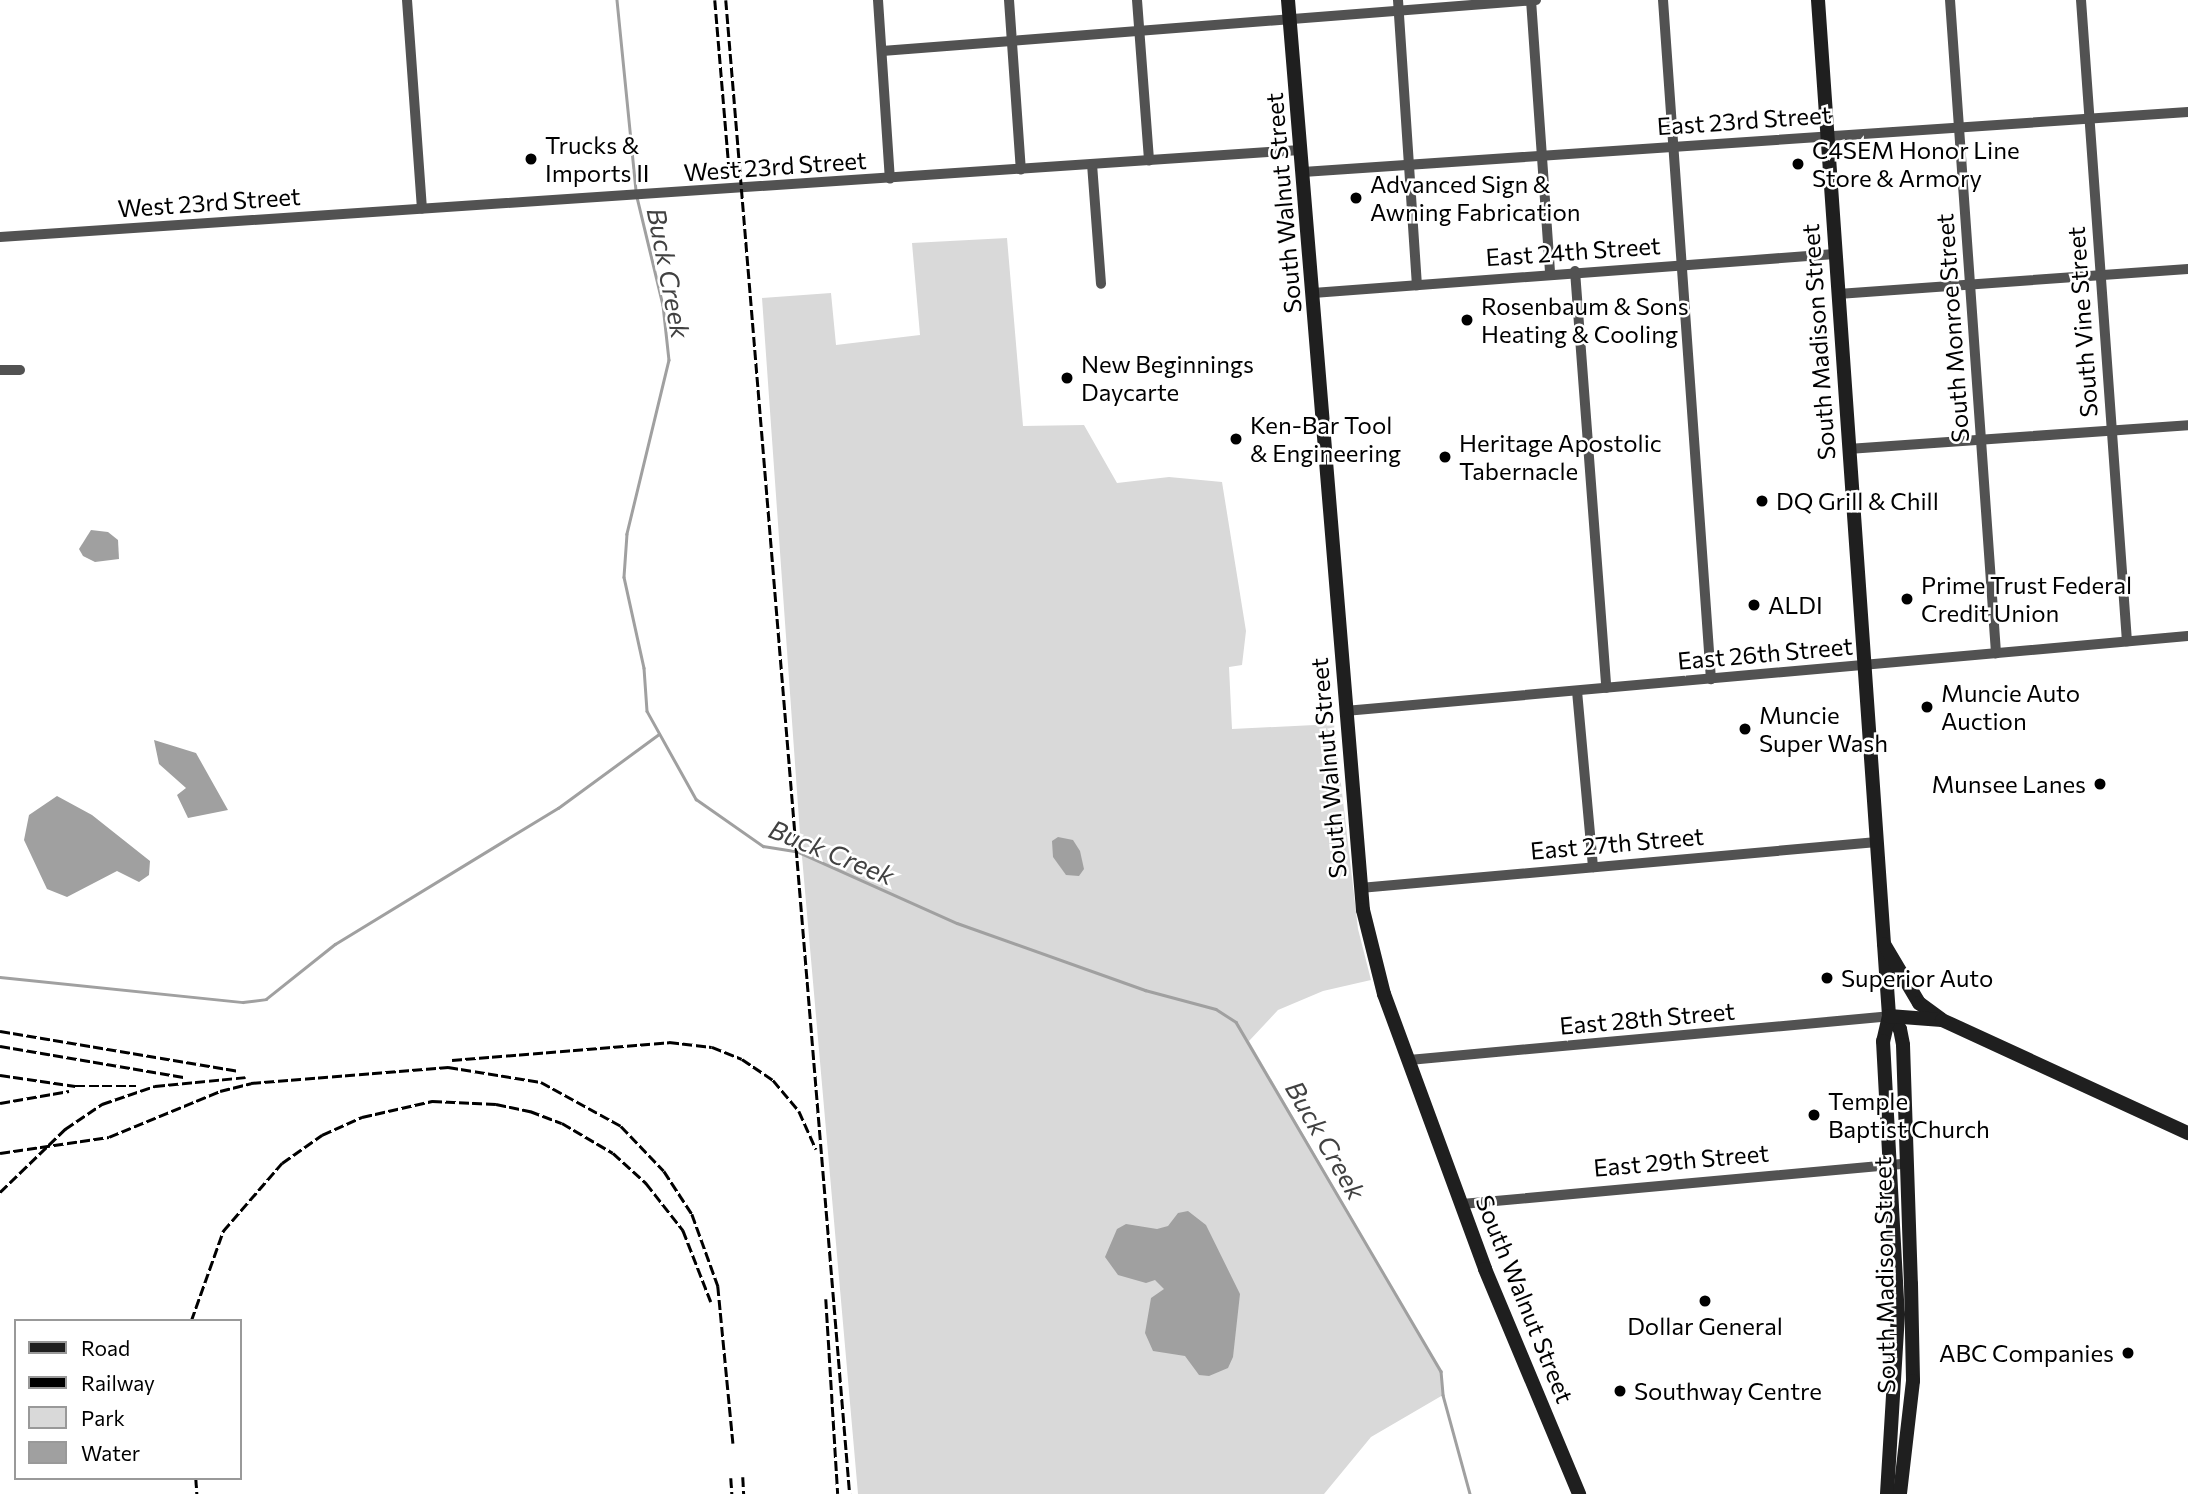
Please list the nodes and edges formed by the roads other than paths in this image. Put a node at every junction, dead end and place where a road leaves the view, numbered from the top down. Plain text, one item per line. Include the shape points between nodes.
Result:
1 (407, 0) edge
2 (878, 0) edge
3 (1009, 0) edge
4 (1137, 0) edge
5 (1288, 0) edge
6 (1533, 0) edge
7 (1663, 0) edge
8 (1818, 0) edge
9 (1950, 0) edge
10 (2081, 0) edge
11 (1399, 5) edge
12 (1290, 19) junction
13 (1140, 29) junction
14 (1012, 41) junction
15 (882, 51) junction
16 (2188, 112) edge
17 (2089, 119) junction
18 (1959, 127) junction
19 (1827, 134) junction
20 (1671, 146) junction
21 (1300, 150) junction
22 (1543, 156) junction
23 (1149, 161) junction
24 (1092, 164) junction
25 (1409, 166) junction
26 (1021, 170) junction
27 (1303, 172) junction
28 (890, 179) junction
29 (422, 208) junction
30 (0, 237) edge
31 (1835, 254) junction
32 (1682, 263) junction
33 (2188, 269) edge
34 (1575, 271) junction
35 (1550, 272) junction
36 (2100, 275) junction
37 (1101, 284) dead end
38 (1417, 285) junction
39 (1971, 285) junction
40 (1313, 293) junction
41 (1838, 294) junction
42 (0, 370) edge
43 (20, 370) dead end
44 (2188, 425) edge
45 (2110, 431) junction
46 (1981, 440) junction
47 (1848, 449) junction
48 (2188, 636) edge
49 (2127, 641) junction
50 (1996, 653) junction
51 (1864, 666) junction
52 (1711, 679) junction
53 (1606, 688) junction
54 (1577, 691) junction
55 (1345, 712) junction
56 (1877, 842) junction
57 (1593, 867) junction
58 (1360, 888) junction
59 (1884, 944) junction
60 (1889, 1016) junction
61 (1942, 1020) junction
62 (1409, 1060) junction
63 (2188, 1133) edge
64 (1898, 1164) junction
65 (1462, 1204) junction
66 (1580, 1494) edge
67 (1887, 1494) edge
68 (1900, 1494) edge

1 - 29 street
2 - 15 street
3 - 14 street
4 - 13 street
5 - 12 main road, South Walnut Street
6 - 11 street
6 - 22 street
7 - 20 street
8 - 19 main road, South Madison Street
9 - 18 street, South Monroe Street
10 - 17 street, South Vine Street
11 - 12 street
11 - 25 street
12 - 13 street
12 - 21 main road, South Walnut Street
13 - 14 street
13 - 23 street
14 - 15 street
14 - 26 street
15 - 28 street
16 - 17 street, East 23rd Street
17 - 18 street, East 23rd Street
17 - 36 street, South Vine Street
18 - 19 street, East 23rd Street
18 - 39 street, South Monroe Street
19 - 20 street, East 23rd Street
19 - 31 main road, South Madison Street
20 - 22 street, East 23rd Street
20 - 32 street
21 - 23 street, West 23rd Street
21 - 27 main road, South Walnut Street
22 - 25 street, East 23rd Street
22 - 35 street
23 - 24 street, West 23rd Street
24 - 26 street, West 23rd Street
24 - 37 street
25 - 27 street, East 23rd Street
25 - 38 street
26 - 28 street, West 23rd Street
27 - 40 main road, South Walnut Street
28 - 29 street, West 23rd Street
29 - 30 street, West 23rd Street
31 - 32 street, East 24th Street
31 - 41 main road, South Madison Street
32 - 34 street, East 24th Street
32 - 52 street
33 - 36 street
34 - 35 street, East 24th Street
34 - 53 street
35 - 38 street, East 24th Street
36 - 39 street
36 - 45 street, South Vine Street
38 - 40 street, East 24th Street
39 - 41 street
39 - 46 street, South Monroe Street
40 - 55 main road, South Walnut Street
41 - 47 main road, South Madison Street
42 - 43 street
44 - 45 street
45 - 46 street
45 - 49 street, South Vine Street
46 - 47 street
46 - 50 street, South Monroe Street
47 - 51 main road, South Madison Street
48 - 49 street, East 26th Street
49 - 50 street, East 26th Street
50 - 51 street, East 26th Street
51 - 52 street, East 26th Street
51 - 56 main road, South Madison Street
52 - 53 street, East 26th Street
53 - 54 street, East 26th Street
54 - 55 street, East 26th Street
54 - 57 street
55 - 58 main road, South Walnut Street
56 - 57 street, East 27th Street
56 - 59 main road, South Madison Street
57 - 58 street, East 27th Street
58 - 62 main road, South Walnut Street via 1375,965
59 - 60 main road, South Madison Street
59 - 61 main road via 1919,1003
60 - 61 main road
60 - 62 street, East 28th Street
60 - 64 main road, South Madison Street via 1883,1041
61 - 63 main road
62 - 65 main road, South Walnut Street
64 - 65 street, East 29th Street
64 - 67 main road, South Madison Street via 1898,1314
64 - 68 main road, South Madison Street via 1913,1381
65 - 66 main road, South Walnut Street

